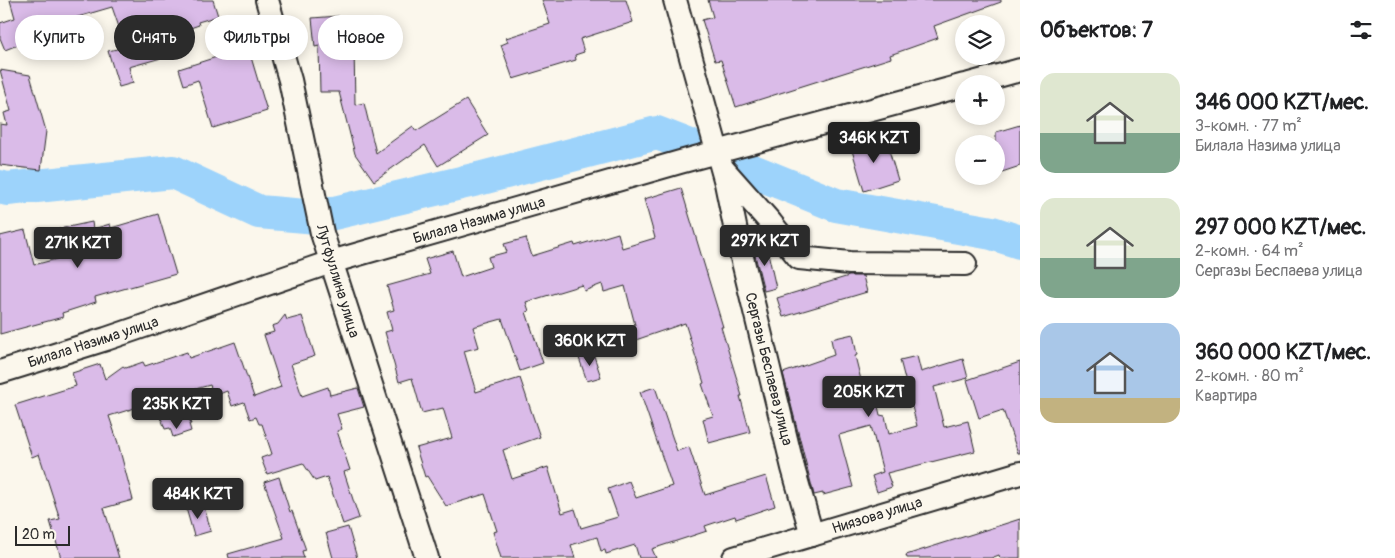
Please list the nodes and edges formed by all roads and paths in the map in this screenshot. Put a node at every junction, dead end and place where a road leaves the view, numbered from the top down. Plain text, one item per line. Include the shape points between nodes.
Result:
1 (267, 0) edge
2 (675, 0) edge
3 (1020, 70) edge
4 (1001, 75) edge
5 (955, 88) edge
6 (719, 160) junction
7 (331, 262) junction
8 (965, 264) dead end
9 (0, 372) edge
10 (1020, 473) edge
11 (812, 535) junction
12 (427, 558) edge
13 (734, 558) edge

1 - 7 street, Лутфуллина улица via 290,80
2 - 6 street, Сергазы Беспаева улица
3 - 4 street
5 - 6 street, Билала Назима улица
6 - 7 street, Билала Назима улица
6 - 8 street via 799,258 850,264
6 - 11 street, Сергазы Беспаева улица
7 - 9 street, Билала Назима улица
7 - 12 street, Лутфуллина улица
10 - 11 street, Ниязова улица
11 - 13 street, Ниязова улица

